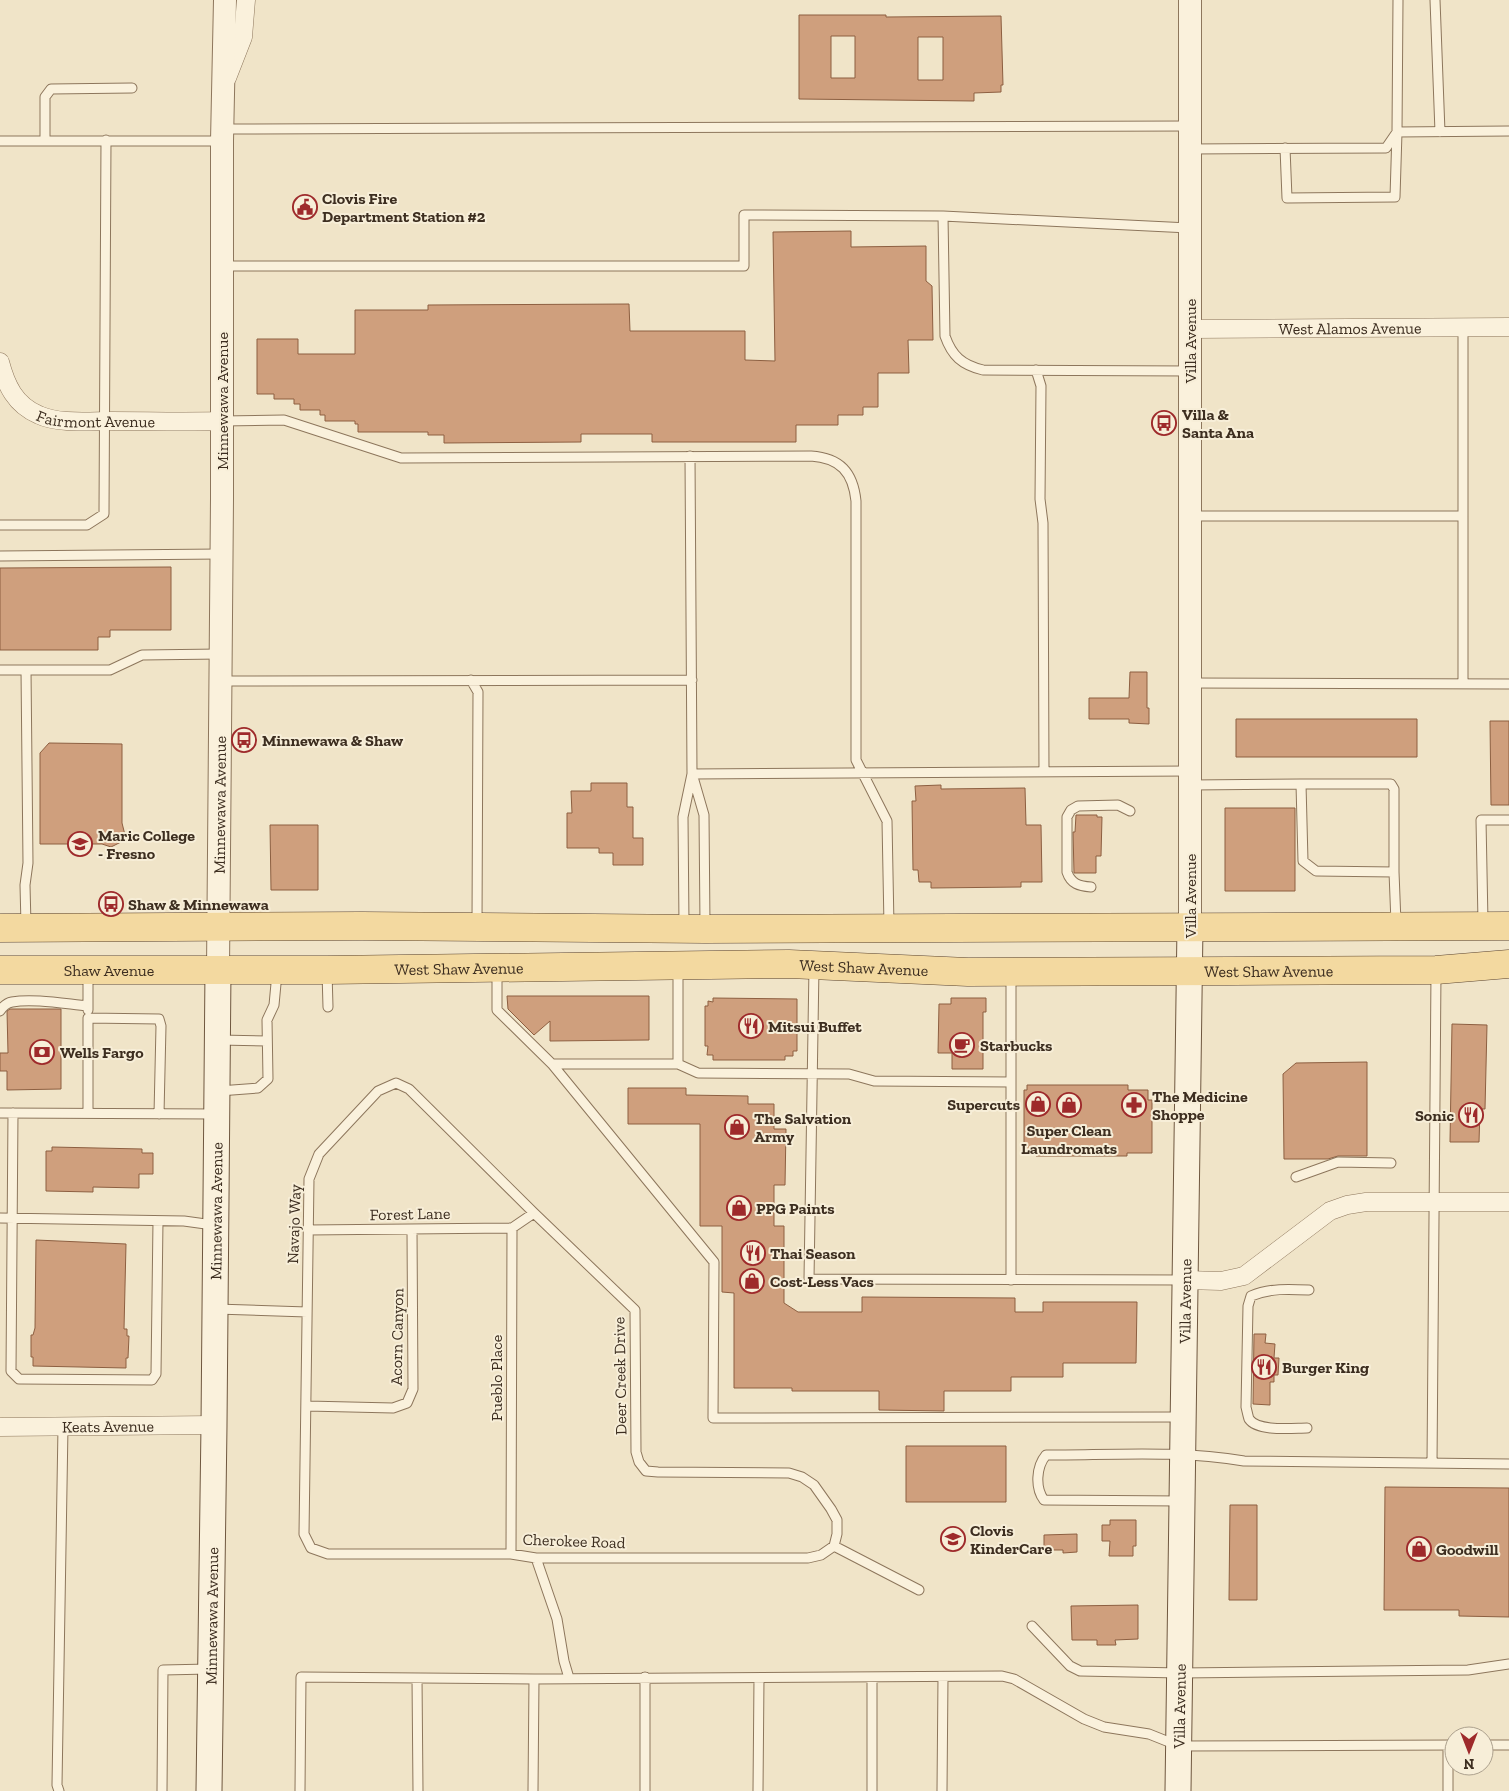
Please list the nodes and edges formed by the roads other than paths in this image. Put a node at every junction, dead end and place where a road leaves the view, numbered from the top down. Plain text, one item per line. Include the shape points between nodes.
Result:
1 (225, 0) edge
2 (246, 0) edge
3 (1190, 0) edge
4 (1398, 0) edge
5 (1436, 0) edge
6 (132, 88) dead end
7 (223, 88) junction
8 (1189, 126) junction
9 (1509, 131) edge
10 (1396, 132) junction
11 (1440, 132) junction
12 (222, 135) junction
13 (0, 140) edge
14 (45, 140) junction
15 (106, 140) junction
16 (1284, 148) junction
17 (1189, 149) junction
18 (943, 216) junction
19 (1189, 228) junction
20 (222, 266) junction
21 (1463, 327) junction
22 (1509, 327) edge
23 (1191, 329) junction
24 (0, 362) edge
25 (1036, 370) junction
26 (1191, 371) junction
27 (104, 421) junction
28 (222, 421) junction
29 (690, 456) junction
30 (1190, 516) junction
31 (1463, 516) junction
32 (0, 525) edge
33 (221, 554) junction
34 (0, 556) edge
35 (221, 654) junction
36 (0, 670) edge
37 (26, 670) junction
38 (472, 680) junction
39 (692, 680) junction
40 (220, 681) junction
41 (1190, 683) junction
42 (1463, 684) junction
43 (1509, 684) edge
44 (1044, 772) junction
45 (862, 773) junction
46 (692, 774) junction
47 (1190, 778) junction
48 (1301, 784) junction
49 (1130, 810) dead end
50 (1509, 820) edge
51 (1394, 872) junction
52 (1091, 887) dead end
53 (477, 926) junction
54 (1190, 926) junction
55 (1396, 926) junction
56 (1496, 926) edge
57 (219, 927) junction
58 (13, 928) edge
59 (889, 928) junction
60 (694, 929) junction
61 (678, 964) junction
62 (814, 964) junction
63 (1509, 964) edge
64 (716, 965) junction
65 (497, 968) junction
66 (277, 969) junction
67 (0, 970) edge
68 (88, 970) junction
69 (218, 970) junction
70 (327, 970) junction
71 (1436, 970) junction
72 (1188, 971) junction
73 (1010, 972) junction
74 (88, 1006) junction
75 (328, 1007) dead end
76 (0, 1011) edge
77 (88, 1018) junction
78 (217, 1040) junction
79 (266, 1041) junction
80 (552, 1064) junction
81 (678, 1064) junction
82 (812, 1074) junction
83 (1011, 1082) junction
84 (396, 1083) joint
85 (216, 1103) junction
86 (0, 1113) edge
87 (12, 1113) junction
88 (88, 1113) junction
89 (159, 1114) junction
90 (1391, 1163) dead end
91 (1296, 1176) dead end
92 (1434, 1202) junction
93 (1509, 1202) edge
94 (534, 1213) junction
95 (0, 1218) edge
96 (12, 1218) junction
97 (158, 1220) junction
98 (216, 1225) junction
99 (512, 1228) junction
100 (308, 1230) junction
101 (412, 1230) junction
102 (1011, 1280) junction
103 (1184, 1280) junction
104 (1309, 1290) dead end
105 (215, 1309) junction
106 (307, 1312) junction
107 (307, 1406) junction
108 (1183, 1417) junction
109 (214, 1425) junction
110 (0, 1427) edge
111 (63, 1427) junction
112 (1307, 1428) dead end
113 (1182, 1455) junction
114 (1432, 1463) junction
115 (1509, 1464) edge
116 (1182, 1501) junction
117 (834, 1546) junction
118 (311, 1548) joint
119 (511, 1554) junction
120 (536, 1558) junction
121 (919, 1590) dead end
122 (1032, 1626) dead end
123 (1509, 1664) edge
124 (210, 1669) junction
125 (1180, 1673) junction
126 (872, 1677) junction
127 (943, 1677) junction
128 (417, 1678) junction
129 (534, 1678) junction
130 (569, 1678) junction
131 (646, 1678) junction
132 (759, 1678) junction
133 (1444, 1745) edge
134 (1494, 1745) edge
135 (1509, 1745) edge
136 (1179, 1746) junction
137 (1449, 1776) edge
138 (59, 1791) edge
139 (162, 1791) edge
140 (209, 1791) edge
141 (300, 1791) edge
142 (418, 1791) edge
143 (533, 1791) edge
144 (645, 1791) edge
145 (758, 1791) edge
146 (872, 1791) edge
147 (942, 1791) edge
148 (1178, 1791) edge
149 (1448, 1791) edge

1 - 7 street, Minnewawa Avenue
2 - 7 street via 243,37
3 - 8 street, Villa Avenue
4 - 10 lane
5 - 11 lane
6 - 14 lane via 51,89 45,97
7 - 12 street, Minnewawa Avenue
8 - 12 lane
8 - 17 street, Villa Avenue
9 - 11 lane
10 - 11 lane
10 - 16 lane via 1386,148
10 - 16 lane via 1395,197 1287,198
12 - 15 lane
12 - 20 street, Minnewawa Avenue
13 - 14 lane
14 - 15 lane
15 - 27 lane
16 - 17 lane
17 - 19 street, Villa Avenue
18 - 19 lane
18 - 20 lane via 744,215 744,266
18 - 25 lane via 945,336 948,346 970,367
19 - 23 street, Villa Avenue
20 - 28 street, Minnewawa Avenue
21 - 22 street, West Alamos Avenue
21 - 23 street, West Alamos Avenue
21 - 31 lane
23 - 26 street, Villa Avenue
24 - 27 street, Fairmont Avenue via 13,395 40,416 59,420
25 - 26 lane
25 - 44 lane via 1041,386
26 - 30 street, Villa Avenue
27 - 28 street, Fairmont Avenue
27 - 32 lane via 104,514 87,525
28 - 29 lane via 284,420 401,458
28 - 33 street, Minnewawa Avenue
29 - 39 lane
29 - 45 lane via 825,457 849,474 856,501 856,760
30 - 31 lane
30 - 41 street, Villa Avenue
31 - 42 lane
33 - 34 lane
33 - 35 street, Minnewawa Avenue
35 - 37 lane via 142,655 110,670
35 - 40 street, Minnewawa Avenue
36 - 37 lane
37 - 58 lane via 28,862
38 - 39 lane
38 - 40 lane
38 - 53 lane via 478,692
39 - 46 lane
40 - 57 street, Minnewawa Avenue
41 - 42 lane
41 - 47 street, Villa Avenue
42 - 43 lane
44 - 45 lane
44 - 47 lane
45 - 46 lane
45 - 59 lane via 887,821
46 - 60 lane via 682,817
46 - 60 lane via 704,815
47 - 48 lane
47 - 54 street, Villa Avenue
48 - 51 lane via 1303,861 1316,871
48 - 51 lane via 1391,784 1394,789
49 - 52 lane via 1118,806 1078,806 1067,817 1069,879 1079,886
50 - 56 lane via 1481,820
51 - 55 lane
53 - 57 main road
53 - 60 main road
54 - 55 main road
54 - 59 main road
54 - 72 main road, Villa Avenue
55 - 56 main road
57 - 58 main road
57 - 69 street, Minnewawa Avenue
59 - 60 main road
59 - 64 main road via 867,946 722,947 717,954
60 - 65 main road via 702,938 685,947 522,950
61 - 64 main road, West Shaw Avenue
61 - 65 main road, West Shaw Avenue
61 - 81 lane
62 - 64 main road, West Shaw Avenue
62 - 73 main road, West Shaw Avenue
62 - 82 lane
63 - 71 main road, West Shaw Avenue
65 - 70 main road, West Shaw Avenue
65 - 80 lane via 497,1010
66 - 69 main road, West Shaw Avenue
66 - 70 main road, West Shaw Avenue
66 - 79 lane
67 - 68 main road, Shaw Avenue
68 - 69 main road, Shaw Avenue
68 - 74 lane
69 - 78 main road, Minnewawa Avenue
70 - 75 lane
71 - 72 main road, West Shaw Avenue
71 - 92 lane
72 - 73 main road, West Shaw Avenue
72 - 103 main road, Villa Avenue
73 - 83 lane
74 - 76 lane via 25,1001 11,1002
74 - 77 lane
77 - 88 lane
77 - 89 lane via 159,1019
78 - 79 lane
78 - 85 main road, Minnewawa Avenue
79 - 85 lane via 268,1079 258,1088
80 - 81 lane
80 - 108 lane via 714,1262 713,1418
81 - 82 lane via 698,1073
82 - 83 lane via 849,1074 874,1081
82 - 102 lane via 809,1279
83 - 102 lane
84 - 94 lane, Deer Creek Drive via 409,1089
84 - 100 lane, Navajo Way via 378,1091 319,1154 309,1179
85 - 89 lane
85 - 98 main road, Minnewawa Avenue
86 - 87 lane
87 - 88 lane
87 - 96 lane
88 - 89 lane
90 - 91 lane via 1338,1162
92 - 93 street
92 - 103 street via 1366,1202 1339,1207 1244,1276 1221,1281
92 - 114 lane
94 - 99 lane
94 - 117 lane, Deer Creek Drive via 635,1310 636,1452 646,1471 789,1473 802,1477 814,1486 837,1520
95 - 96 lane
96 - 97 lane
96 - 97 lane via 11,1371 19,1379 152,1380 156,1374
97 - 98 lane
98 - 105 main road, Minnewawa Avenue
99 - 101 lane, Forest Lane
99 - 119 lane, Pueblo Place
100 - 101 lane, Forest Lane
100 - 106 lane, Navajo Way
101 - 107 lane, Acorn Canyon via 413,1389 407,1403 393,1408
102 - 103 lane
103 - 108 main road, Villa Avenue
104 - 112 lane via 1278,1289 1251,1296 1248,1306 1246,1407 1249,1419 1257,1426
105 - 106 lane
105 - 109 main road, Minnewawa Avenue
106 - 107 lane, Navajo Way
107 - 118 lane, Navajo Way via 304,1534
108 - 113 main road, Villa Avenue
109 - 111 street, Keats Avenue
109 - 124 main road, Minnewawa Avenue
110 - 111 street, Keats Avenue
111 - 138 lane
113 - 114 lane via 1244,1461
113 - 116 main road, Villa Avenue
113 - 116 lane via 1046,1456 1039,1464 1038,1493 1044,1500
114 - 115 lane
116 - 125 main road, Villa Avenue
117 - 120 lane, Cherokee Road via 821,1555 808,1558
117 - 121 lane
118 - 119 lane, Cherokee Road via 328,1554
119 - 120 lane, Cherokee Road
120 - 130 lane via 557,1619
122 - 125 lane via 1070,1666 1080,1671
123 - 125 lane via 1468,1670
124 - 139 lane via 163,1670
124 - 140 main road, Minnewawa Avenue
125 - 136 main road, Villa Avenue
126 - 127 lane
126 - 132 lane
126 - 146 lane
127 - 136 lane via 1002,1676 1014,1679 1084,1719 1149,1734
127 - 147 lane
128 - 129 lane
128 - 141 lane via 301,1677
128 - 142 lane
129 - 130 lane
129 - 143 lane
130 - 131 lane
131 - 132 lane
131 - 144 lane
132 - 145 lane
133 - 136 lane
134 - 135 lane
136 - 148 main road, Villa Avenue
137 - 149 lane

